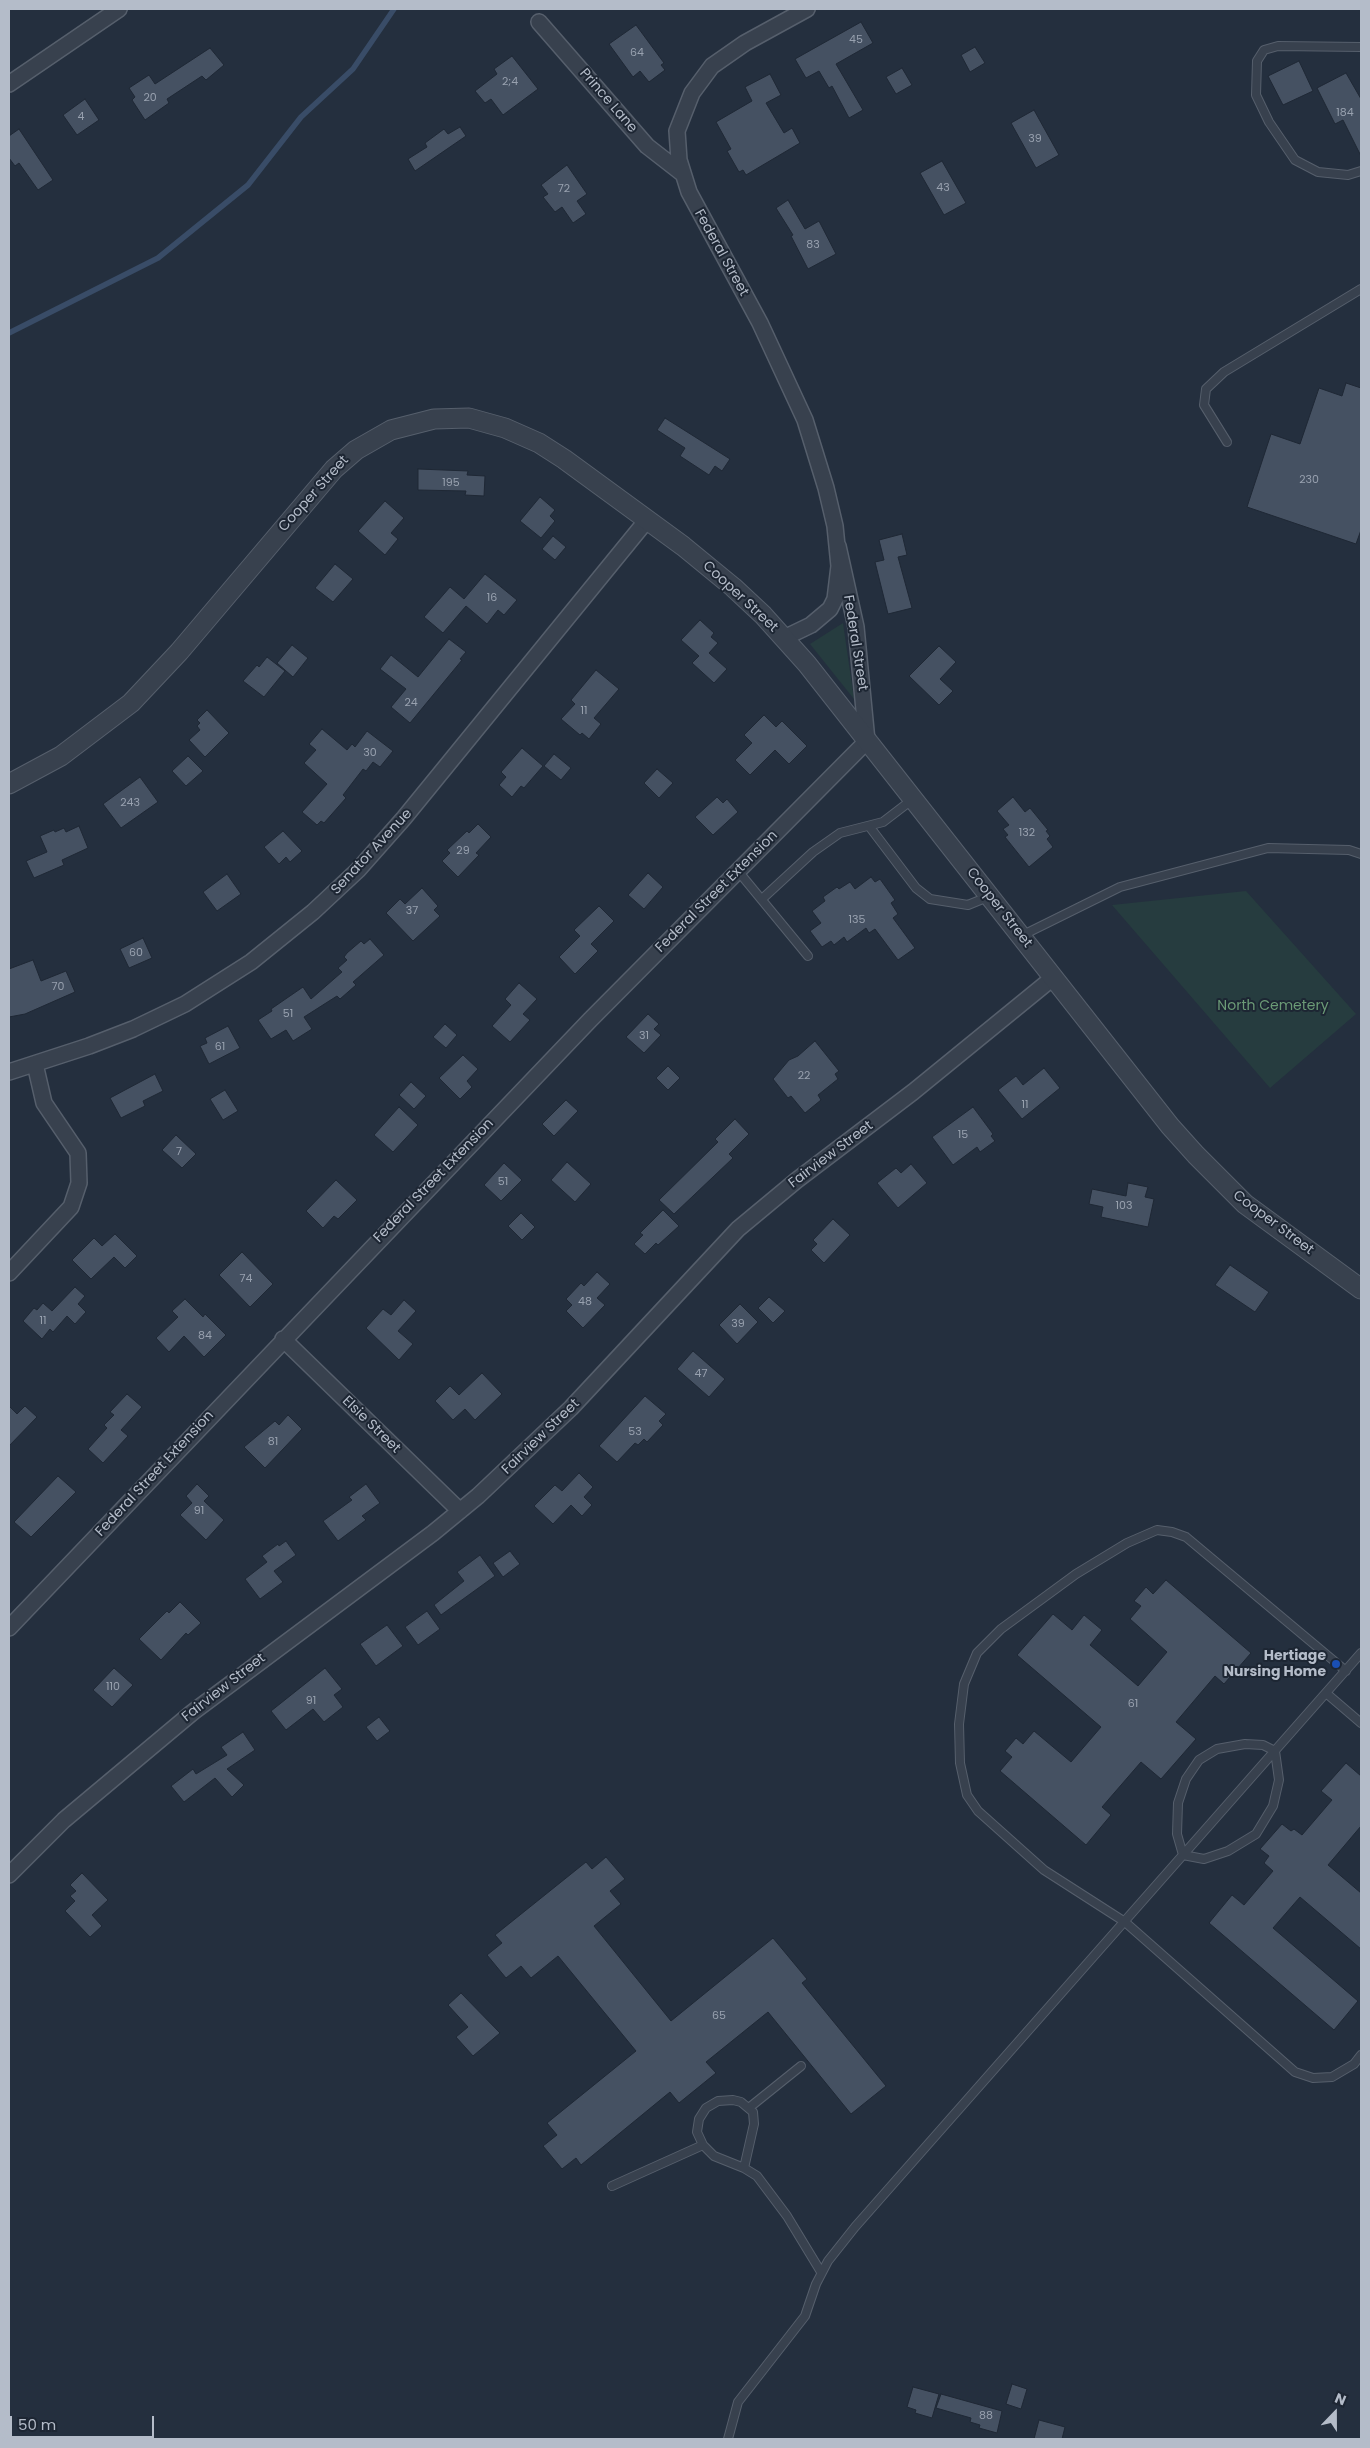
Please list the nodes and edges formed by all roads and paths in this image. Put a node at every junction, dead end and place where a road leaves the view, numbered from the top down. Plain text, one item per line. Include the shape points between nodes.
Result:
1 (119, 9) edge
2 (807, 9) edge
3 (539, 22) dead end
4 (1361, 47) edge
5 (9, 84) edge
6 (1361, 171) edge
7 (683, 174) junction
8 (1361, 289) edge
9 (1227, 442) dead end
10 (647, 520) junction
11 (838, 546) junction
12 (784, 638) junction
13 (867, 741) junction
14 (9, 784) edge
15 (913, 800) junction
16 (869, 826) junction
17 (1361, 854) edge
18 (738, 871) junction
19 (990, 896) junction
20 (762, 899) junction
21 (1021, 936) junction
22 (808, 956) dead end
23 (1054, 977) junction
24 (35, 1064) junction
25 (9, 1072) edge
26 (9, 1273) edge
27 (1361, 1289) edge
28 (283, 1339) junction
29 (460, 1511) junction
30 (9, 1628) edge
31 (1361, 1654) edge
32 (1346, 1671) junction
33 (1326, 1693) junction
34 (1361, 1723) edge
35 (1275, 1751) junction
36 (1184, 1855) junction
37 (9, 1875) edge
38 (1125, 1922) junction
39 (1361, 2055) edge
40 (801, 2066) dead end
41 (750, 2108) junction
42 (703, 2146) junction
43 (744, 2168) junction
44 (612, 2186) dead end
45 (821, 2272) junction
46 (728, 2439) edge

1 - 5 street
2 - 7 street, Federal Street via 735,49 700,79 683,110 677,131
3 - 7 street, Prince Lane via 647,146
4 - 6 lane via 1278,46 1264,50 1257,61 1256,95 1269,122 1295,160 1318,172 1348,174
7 - 11 street, Federal Street via 697,210 760,323 805,420 826,488
8 - 9 lane via 1224,372 1206,390 1204,405
10 - 12 street, Cooper Street via 728,582
10 - 14 street, Cooper Street via 556,454 499,425 457,418 423,421 391,430 365,444 334,469 179,652 131,703 61,756
10 - 24 street, Senator Avenue via 404,818 358,870 313,912 251,962 185,1004 111,1038
11 - 12 street, Federal Street via 837,587 830,609 811,625
11 - 13 street, Federal Street via 856,627
12 - 13 street, Cooper Street
13 - 15 street, Cooper Street
13 - 18 street, Federal Street Extension
15 - 16 lane via 883,822
15 - 19 street, Cooper Street
16 - 19 lane via 916,888 930,899 968,905
16 - 20 lane via 840,833 813,852
17 - 21 lane via 1349,850 1268,848 1120,887
18 - 20 lane
18 - 28 street, Federal Street Extension
19 - 21 street, Cooper Street
20 - 22 lane
21 - 23 street, Cooper Street
23 - 27 street, Cooper Street via 1170,1126 1228,1189 1262,1218
23 - 29 street, Fairview Street via 738,1229 571,1408
24 - 25 street, Senator Avenue
24 - 26 street via 44,1103 78,1153 79,1183 71,1207
28 - 29 street, Elsie Street
28 - 30 street, Federal Street Extension
29 - 37 street, Fairview Street via 192,1712 64,1820
31 - 32 lane
32 - 33 lane
32 - 38 lane via 1186,1537 1157,1530 1127,1543 1076,1574 1001,1629 977,1653 964,1684 959,1724 960,1763 967,1796 978,1811 1044,1870
33 - 34 lane
33 - 35 lane
35 - 36 lane
35 - 36 lane via 1279,1780 1273,1806 1256,1834 1228,1851 1204,1859
35 - 36 lane via 1263,1745 1233,1746 1199,1760 1186,1780 1178,1803 1177,1834
36 - 38 lane
38 - 39 lane via 1295,2072 1312,2078 1332,2077 1354,2064
38 - 45 lane via 855,2227
40 - 41 lane
41 - 42 lane via 740,2102 725,2100 706,2108 697,2126
41 - 43 lane via 754,2124
42 - 43 lane via 714,2156
42 - 44 lane
43 - 45 lane via 757,2176 787,2216
45 - 46 lane via 805,2316 738,2402

